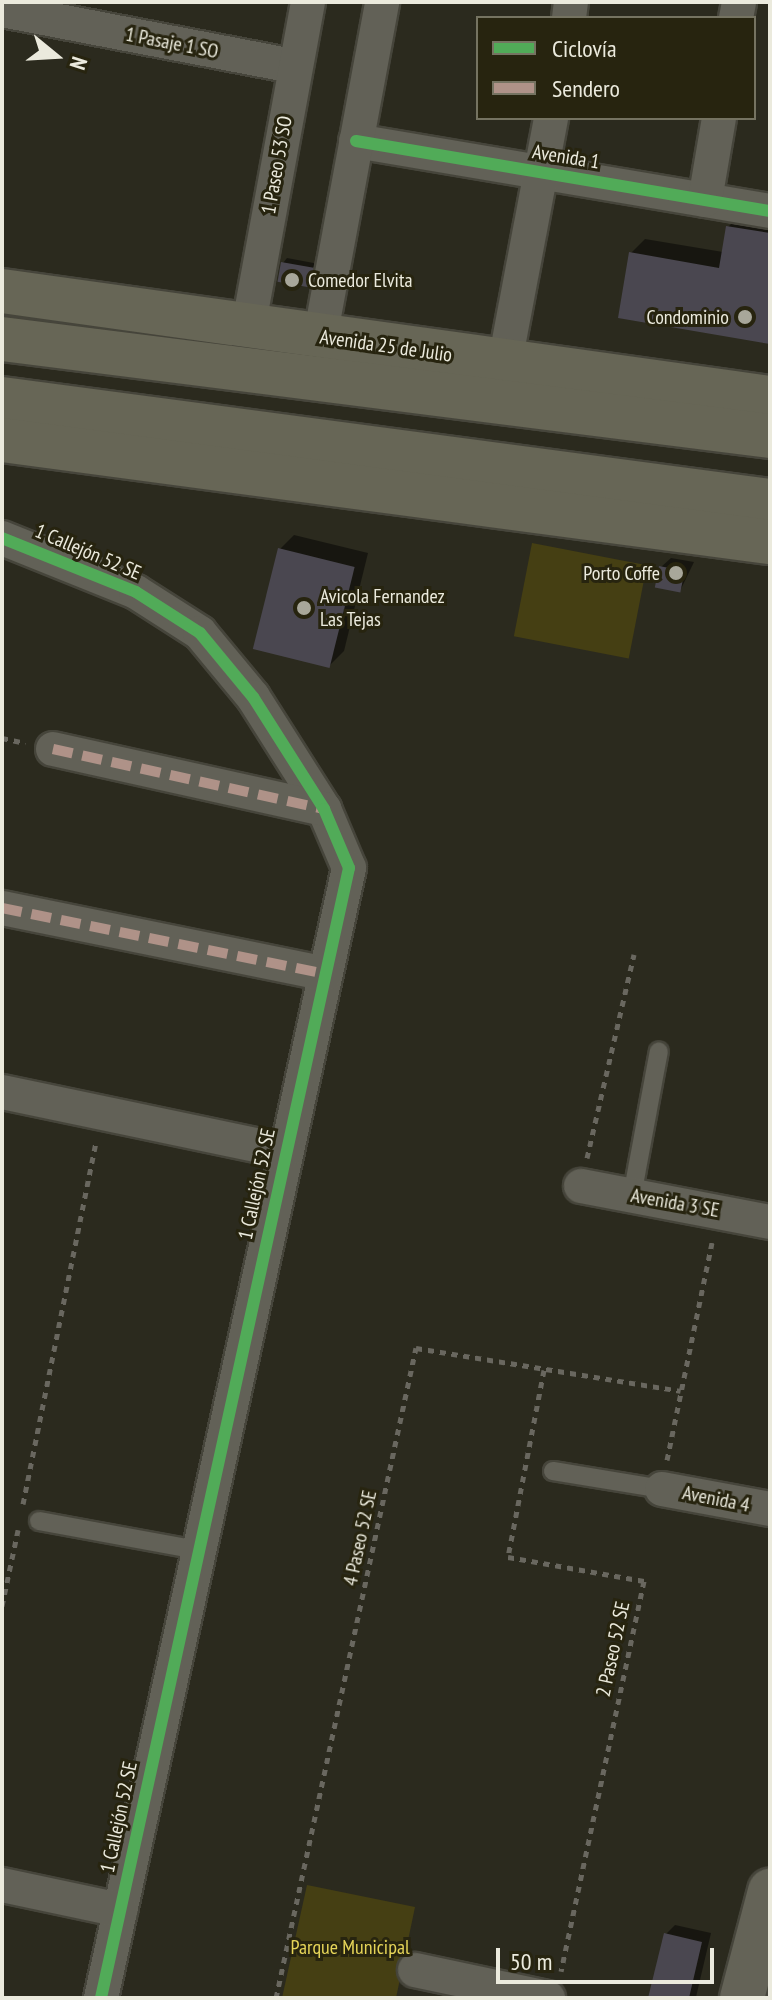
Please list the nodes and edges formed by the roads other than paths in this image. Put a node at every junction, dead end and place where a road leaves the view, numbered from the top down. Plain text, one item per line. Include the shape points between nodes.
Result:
1 (308, 2) edge
2 (382, 2) edge
3 (4, 11) edge
4 (294, 66) junction
5 (551, 120) edge
6 (719, 120) edge
7 (356, 141) junction
8 (541, 173) junction
9 (705, 200) junction
10 (770, 211) edge
11 (2, 291) edge
12 (248, 329) junction
13 (320, 338) junction
14 (2, 339) edge
15 (505, 362) junction
16 (770, 398) edge
17 (2, 399) edge
18 (770, 436) edge
19 (2, 440) edge
20 (770, 501) edge
21 (2, 538) edge
22 (770, 542) edge
23 (53, 749) dead end
24 (324, 809) junction
25 (2, 908) edge
26 (325, 974) junction
27 (659, 1051) dead end
28 (2, 1092) edge
29 (285, 1151) junction
30 (581, 1186) road end
31 (632, 1196) junction
32 (770, 1222) edge
33 (553, 1471) dead end
34 (662, 1489) joint
35 (770, 1509) edge
36 (39, 1521) dead end
37 (197, 1550) junction
38 (2, 1885) edge
39 (770, 1891) edge
40 (120, 1910) junction
41 (415, 1970) dead end
42 (554, 1990) edge
43 (101, 1998) edge
44 (742, 1998) edge

1 - 4 street, 1 Paseo 53 SO
2 - 7 street
3 - 4 street, 1 Pasaje 1 SO
4 - 12 street, 1 Paseo 53 SO
5 - 8 street
6 - 9 street
7 - 8 street, Avenida 1
7 - 13 street
8 - 9 street, Avenida 1
8 - 15 street
9 - 10 street, Avenida 1
11 - 12 main road, Avenida 25 de Julio
12 - 13 main road, Avenida 25 de Julio
13 - 15 main road, Avenida 25 de Julio
14 - 18 main road
15 - 16 main road, Avenida 25 de Julio
17 - 20 main road
19 - 22 main road
21 - 24 street, 1 Callejón 52 SE via 112,581 200,633 253,697
23 - 24 street
24 - 26 street, 1 Callejón 52 SE via 349,868
25 - 26 street
26 - 29 street, 1 Callejón 52 SE
27 - 31 lane
28 - 29 street
29 - 37 street, 1 Callejón 52 SE
30 - 31 street, Avenida 3 SE
31 - 32 street, Avenida 3 SE
33 - 34 lane
34 - 35 street, Avenida 4
36 - 37 lane
37 - 40 street, 1 Callejón 52 SE
38 - 40 street
39 - 44 main road
40 - 43 street, 1 Callejón 52 SE
41 - 42 street

